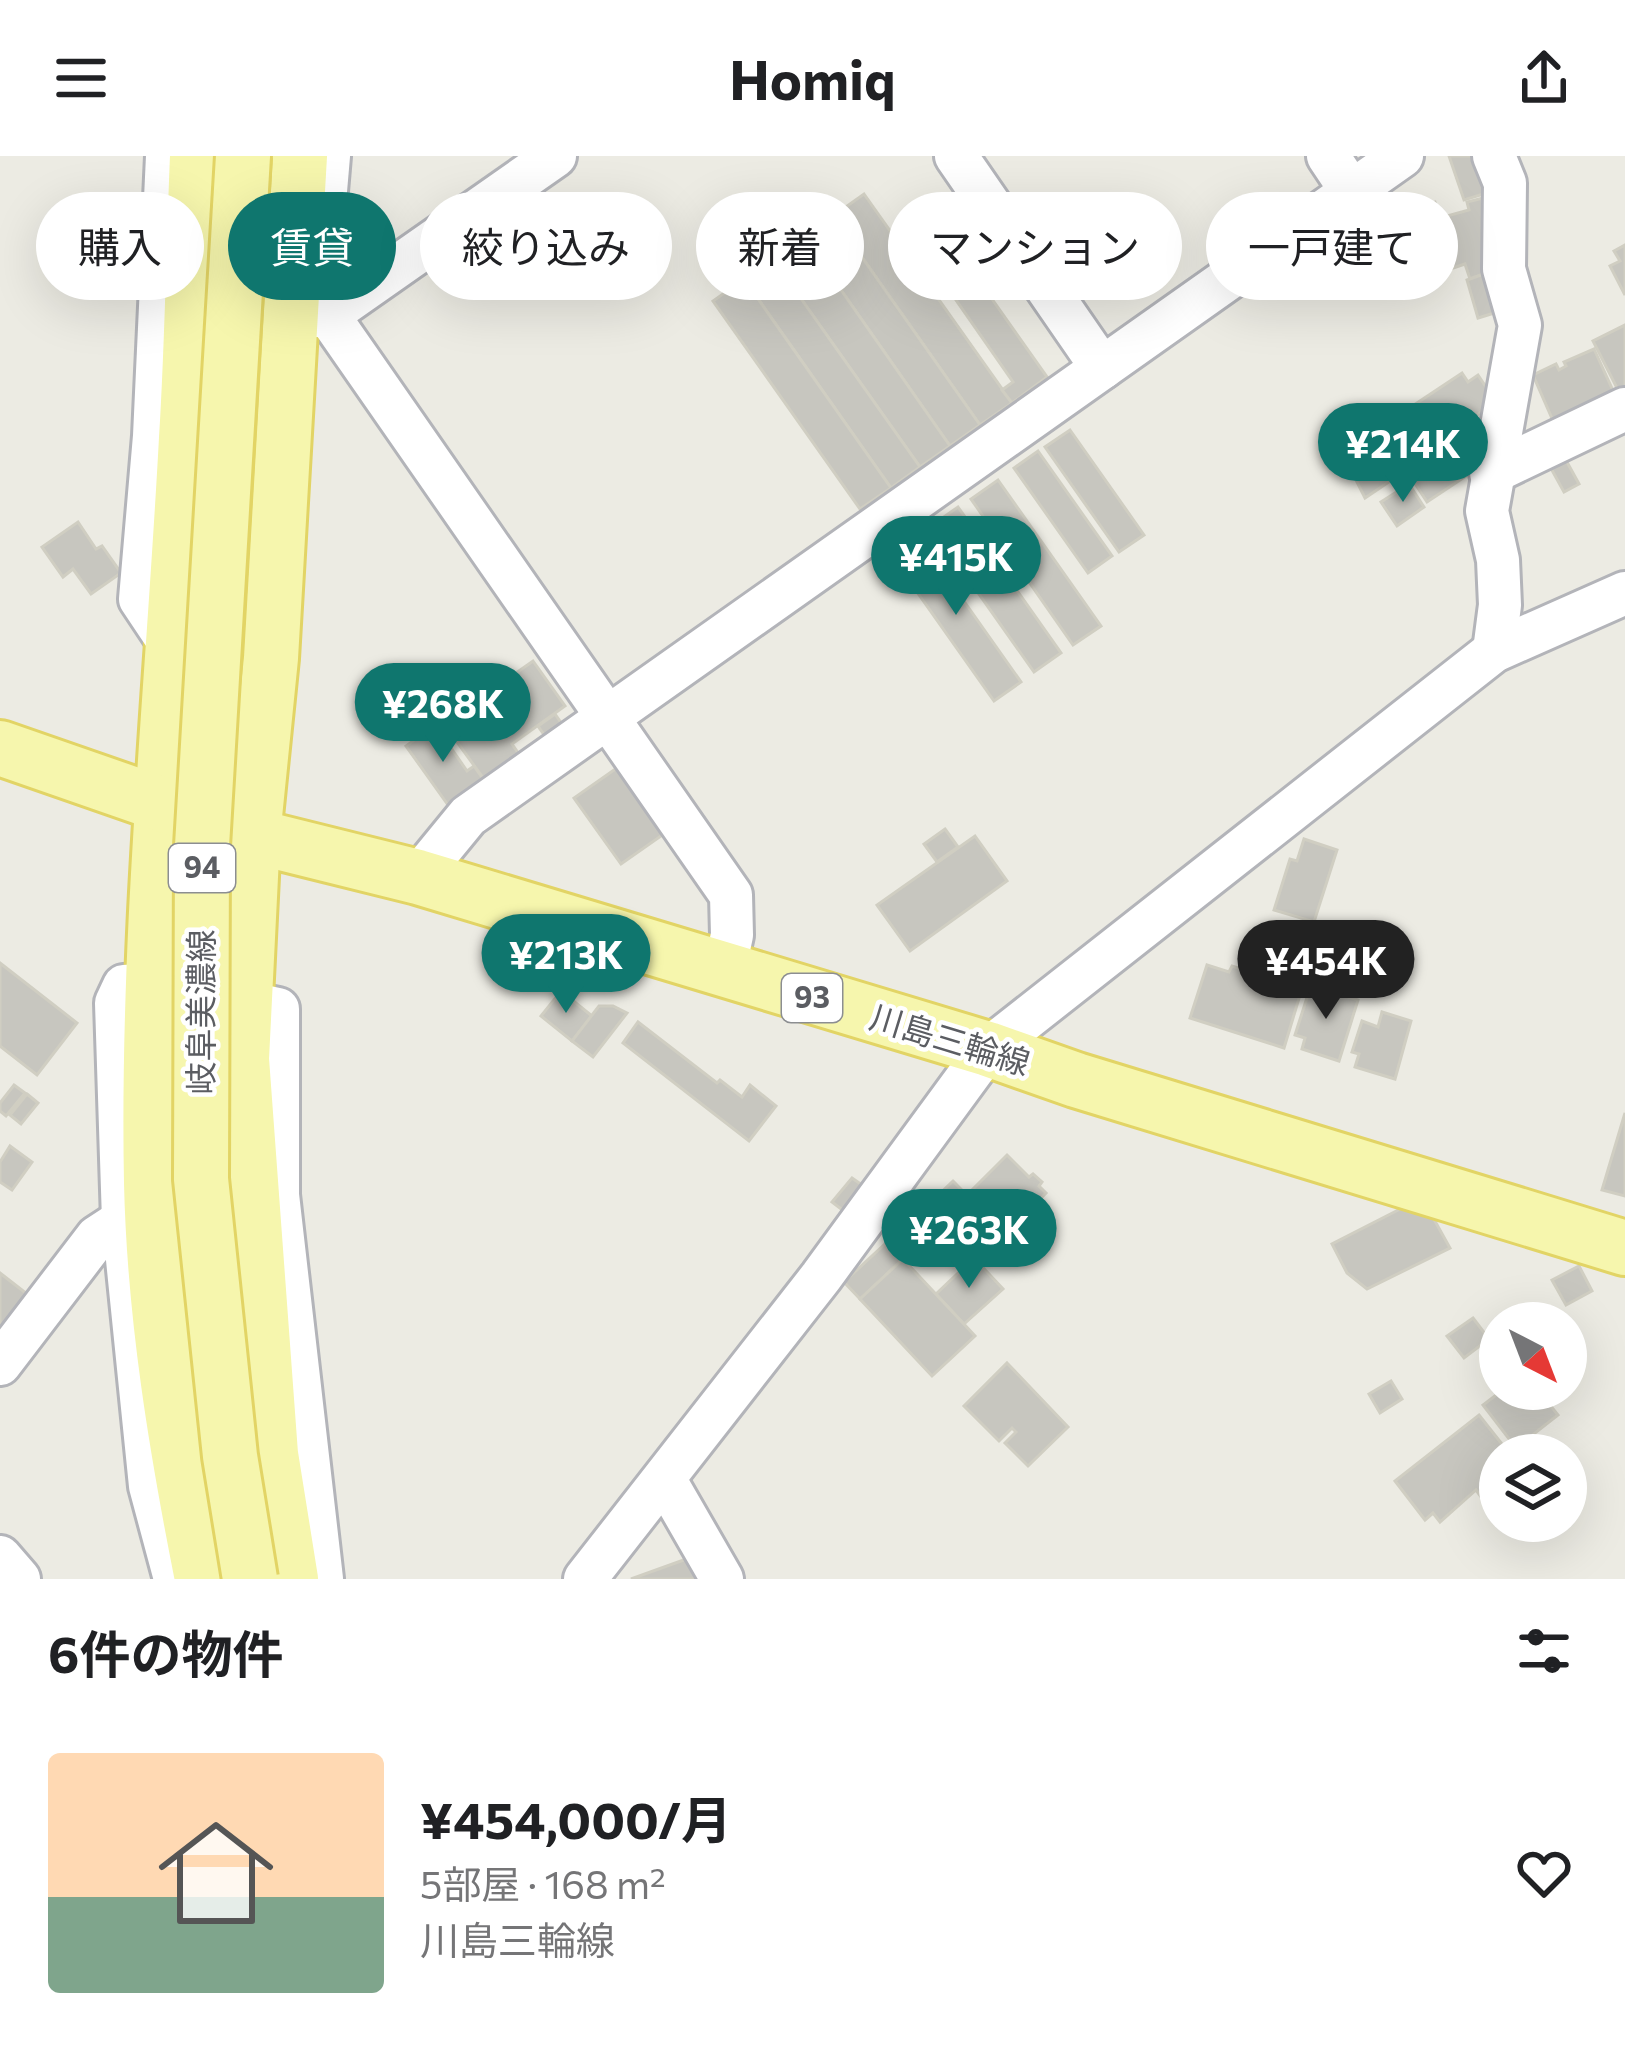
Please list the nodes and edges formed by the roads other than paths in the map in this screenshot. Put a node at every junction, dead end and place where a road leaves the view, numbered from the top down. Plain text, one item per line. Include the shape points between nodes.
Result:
1 (167, 156) edge
2 (196, 156) edge
3 (242, 156) edge
4 (300, 156) edge
5 (329, 156) edge
6 (555, 156) edge
7 (956, 156) edge
8 (1328, 156) edge
9 (1402, 156) edge
10 (1494, 156) edge
11 (1352, 192) joint
12 (1206, 295) edge
13 (322, 316) junction
14 (1102, 368) junction
15 (1625, 409) edge
16 (1491, 472) junction
17 (1625, 593) edge
18 (172, 647) junction
19 (1494, 651) junction
20 (271, 658) junction
21 (608, 716) junction
22 (0, 748) edge
23 (163, 802) junction
24 (253, 836) junction
25 (418, 877) junction
26 (724, 972) junction
27 (244, 1002) junction
28 (988, 1049) junction
29 (137, 1201) junction
30 (1625, 1248) edge
31 (0, 1364) edge
32 (665, 1480) junction
33 (0, 1557) edge
34 (20, 1579) edge
35 (175, 1579) edge
36 (202, 1579) edge
37 (250, 1579) edge
38 (290, 1579) edge
39 (322, 1579) edge
40 (585, 1579) edge
41 (722, 1579) edge

1 - 18 street via 140,598
2 - 18 main road, 94
3 - 37 main road, 岐阜美濃線 / 94, bridge via 202,846 201,1179
4 - 20 main road, 94
5 - 13 street
6 - 13 street
7 - 14 street
8 - 11 street
9 - 11 street
10 - 16 street via 1505,183 1504,269 1520,325
12 - 14 street
13 - 20 street via 297,633
13 - 21 street
14 - 21 street
15 - 16 street
16 - 19 street via 1487,511 1500,605
17 - 19 street
18 - 23 main road, 94
19 - 28 street
20 - 24 main road, 94
21 - 25 street via 468,816
21 - 26 street via 731,895
22 - 23 main road, 川島三輪線 / 93
23 - 24 main road, 川島三輪線 / 93
23 - 29 main road, 94
24 - 25 main road, 川島三輪線 / 93
24 - 27 main road, 94
25 - 26 main road, 川島三輪線 / 93
26 - 28 main road, 川島三輪線 / 93
27 - 38 main road, 94 via 250,1182
27 - 39 street via 278,1009 278,1195
28 - 30 main road, 川島三輪線 / 93
28 - 32 street
29 - 31 street via 97,1237
29 - 35 street via 150,1486
29 - 36 main road, 94 via 157,1279
32 - 40 street
32 - 41 street
33 - 34 street

